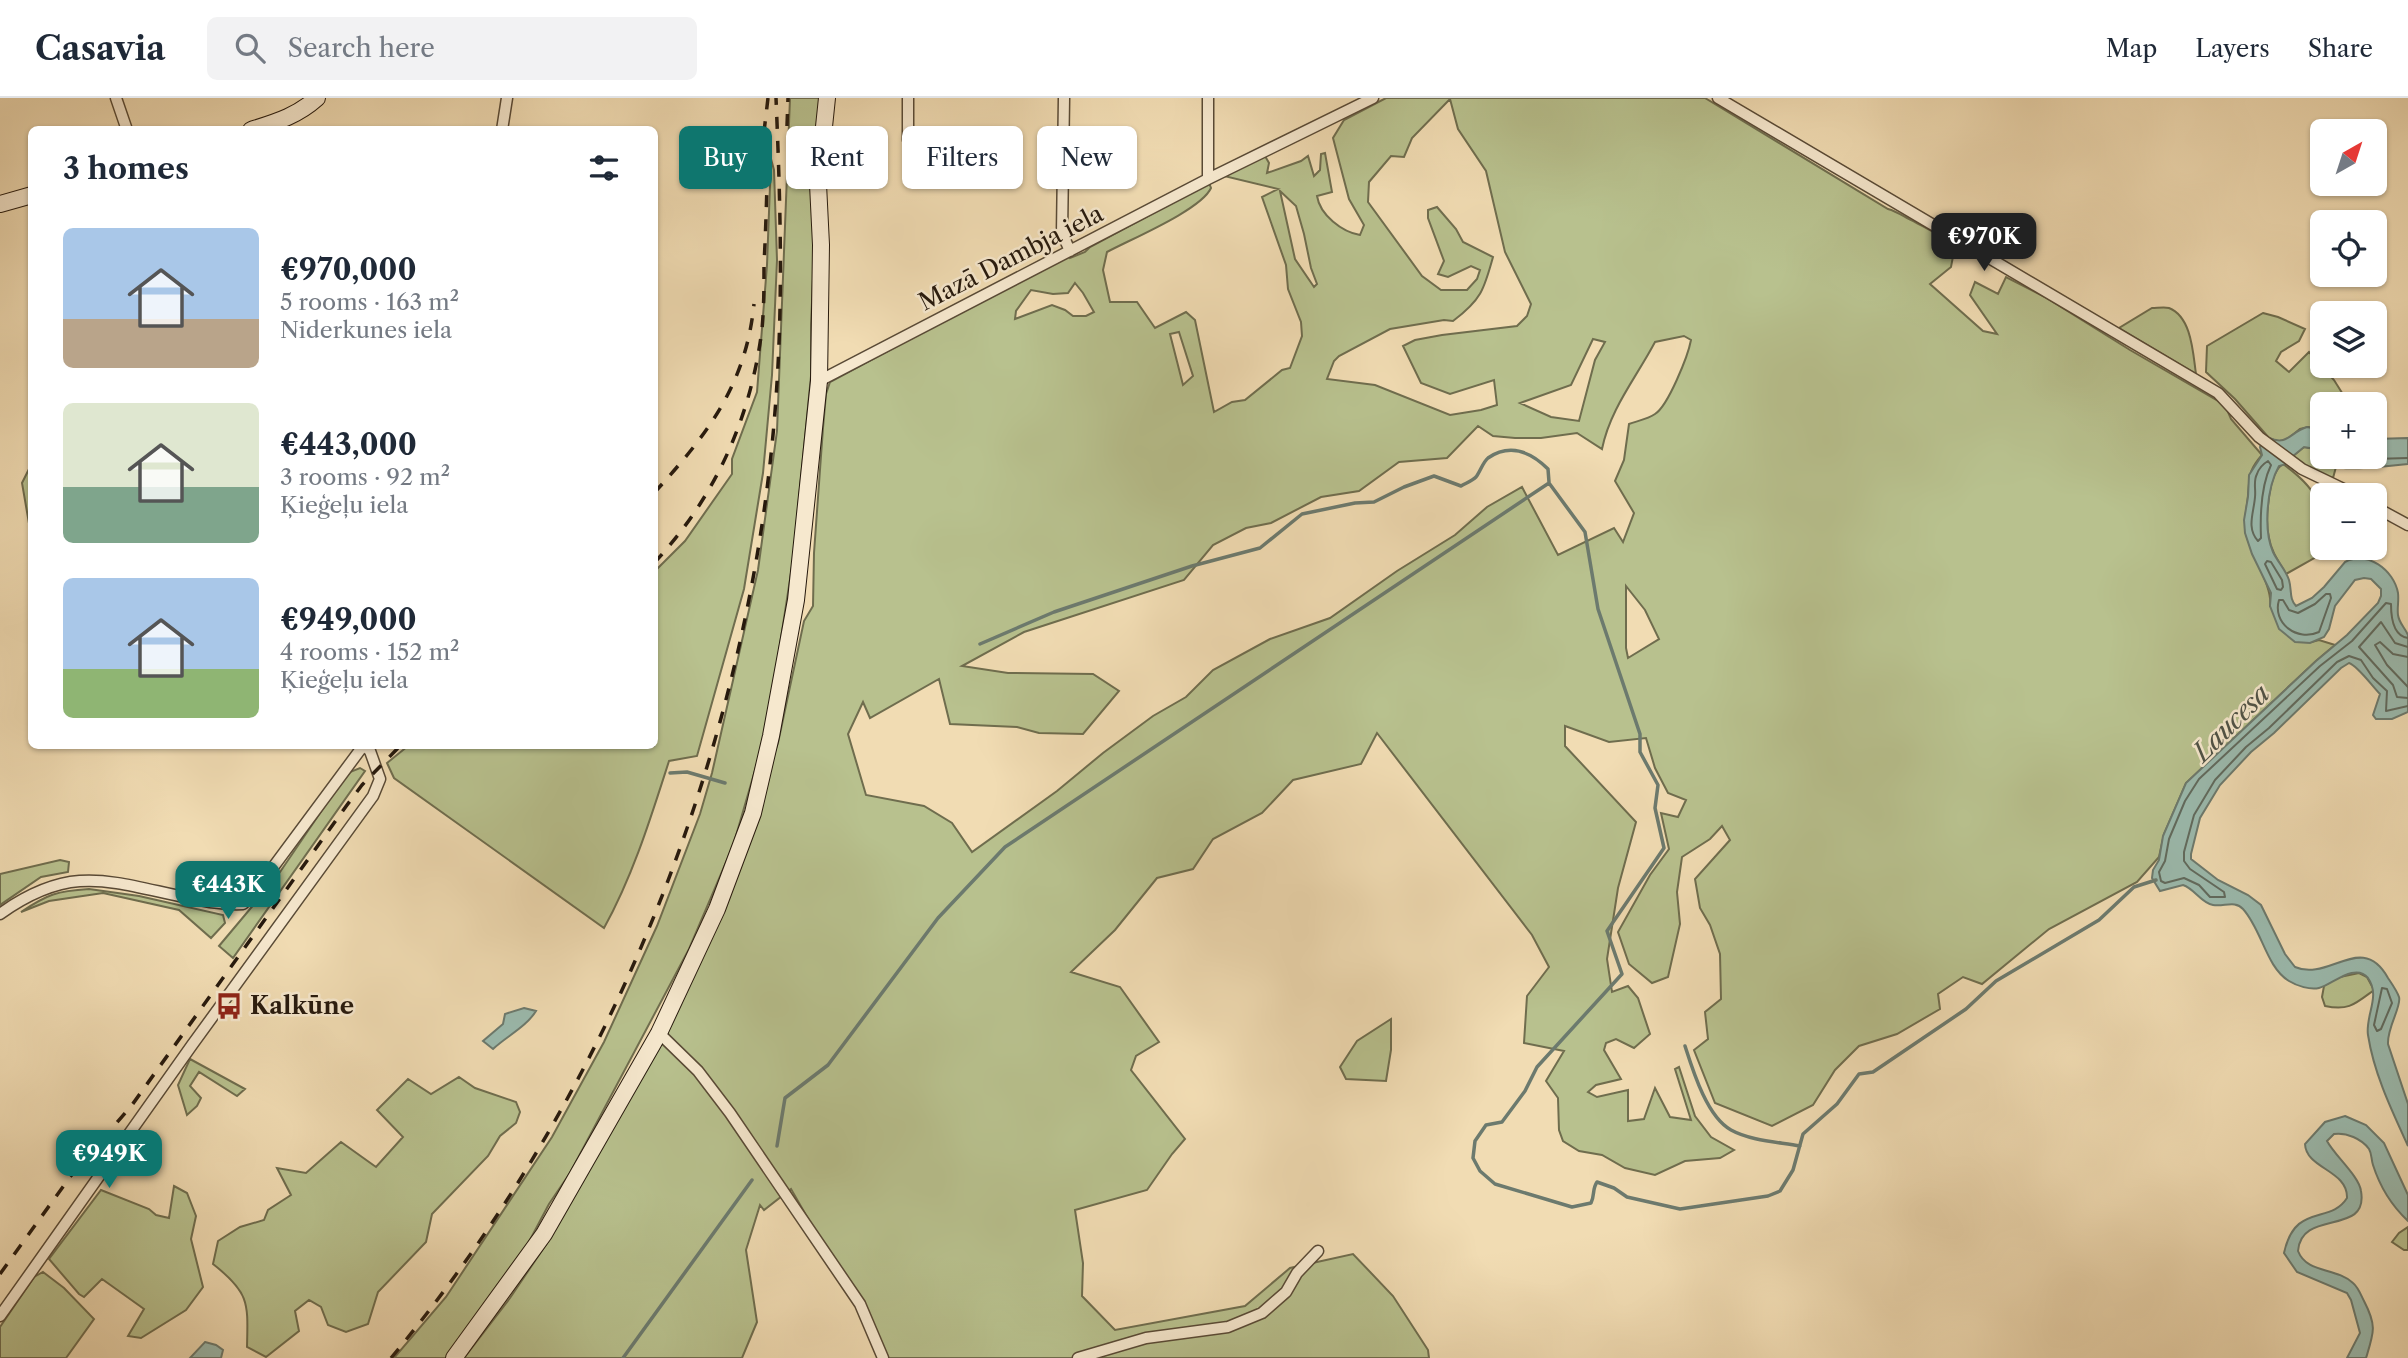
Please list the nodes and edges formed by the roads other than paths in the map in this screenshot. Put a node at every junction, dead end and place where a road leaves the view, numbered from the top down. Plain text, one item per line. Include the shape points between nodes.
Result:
1 (116, 98) edge
2 (317, 98) edge
3 (507, 98) edge
4 (827, 98) edge
5 (908, 98) edge
6 (1063, 98) edge
7 (1208, 98) edge
8 (1373, 98) edge
9 (1718, 98) edge
10 (126, 126) edge
11 (264, 126) edge
12 (503, 126) edge
13 (908, 126) edge
14 (1208, 179) junction
15 (28, 200) edge
16 (0, 204) edge
17 (1070, 251) junction
18 (819, 381) junction
19 (2329, 483) edge
20 (2387, 514) edge
21 (2408, 525) edge
22 (361, 749) edge
23 (367, 749) edge
24 (0, 914) edge
25 (659, 1033) junction
26 (1318, 1251) dead end
27 (0, 1316) edge
28 (454, 1358) edge
29 (883, 1358) edge
30 (1078, 1358) edge

1 - 10 street
2 - 11 main road via 287,119
3 - 12 street
4 - 18 main road via 818,184
5 - 13 street
6 - 17 street via 1062,233
7 - 14 street
8 - 14 street, Mazā Dambja iela
9 - 19 street via 2218,393 2259,437
14 - 17 street, Mazā Dambja iela
15 - 16 main road
17 - 18 street, Mazā Dambja iela
18 - 25 main road via 796,600 753,813 717,909
20 - 21 street
22 - 24 street via 243,904 222,905 87,879 58,883
23 - 27 street via 380,779 373,796
25 - 28 main road via 544,1234
25 - 29 street via 698,1071 730,1113 860,1304
26 - 30 street via 1286,1292 1262,1313 1228,1327 1146,1338

